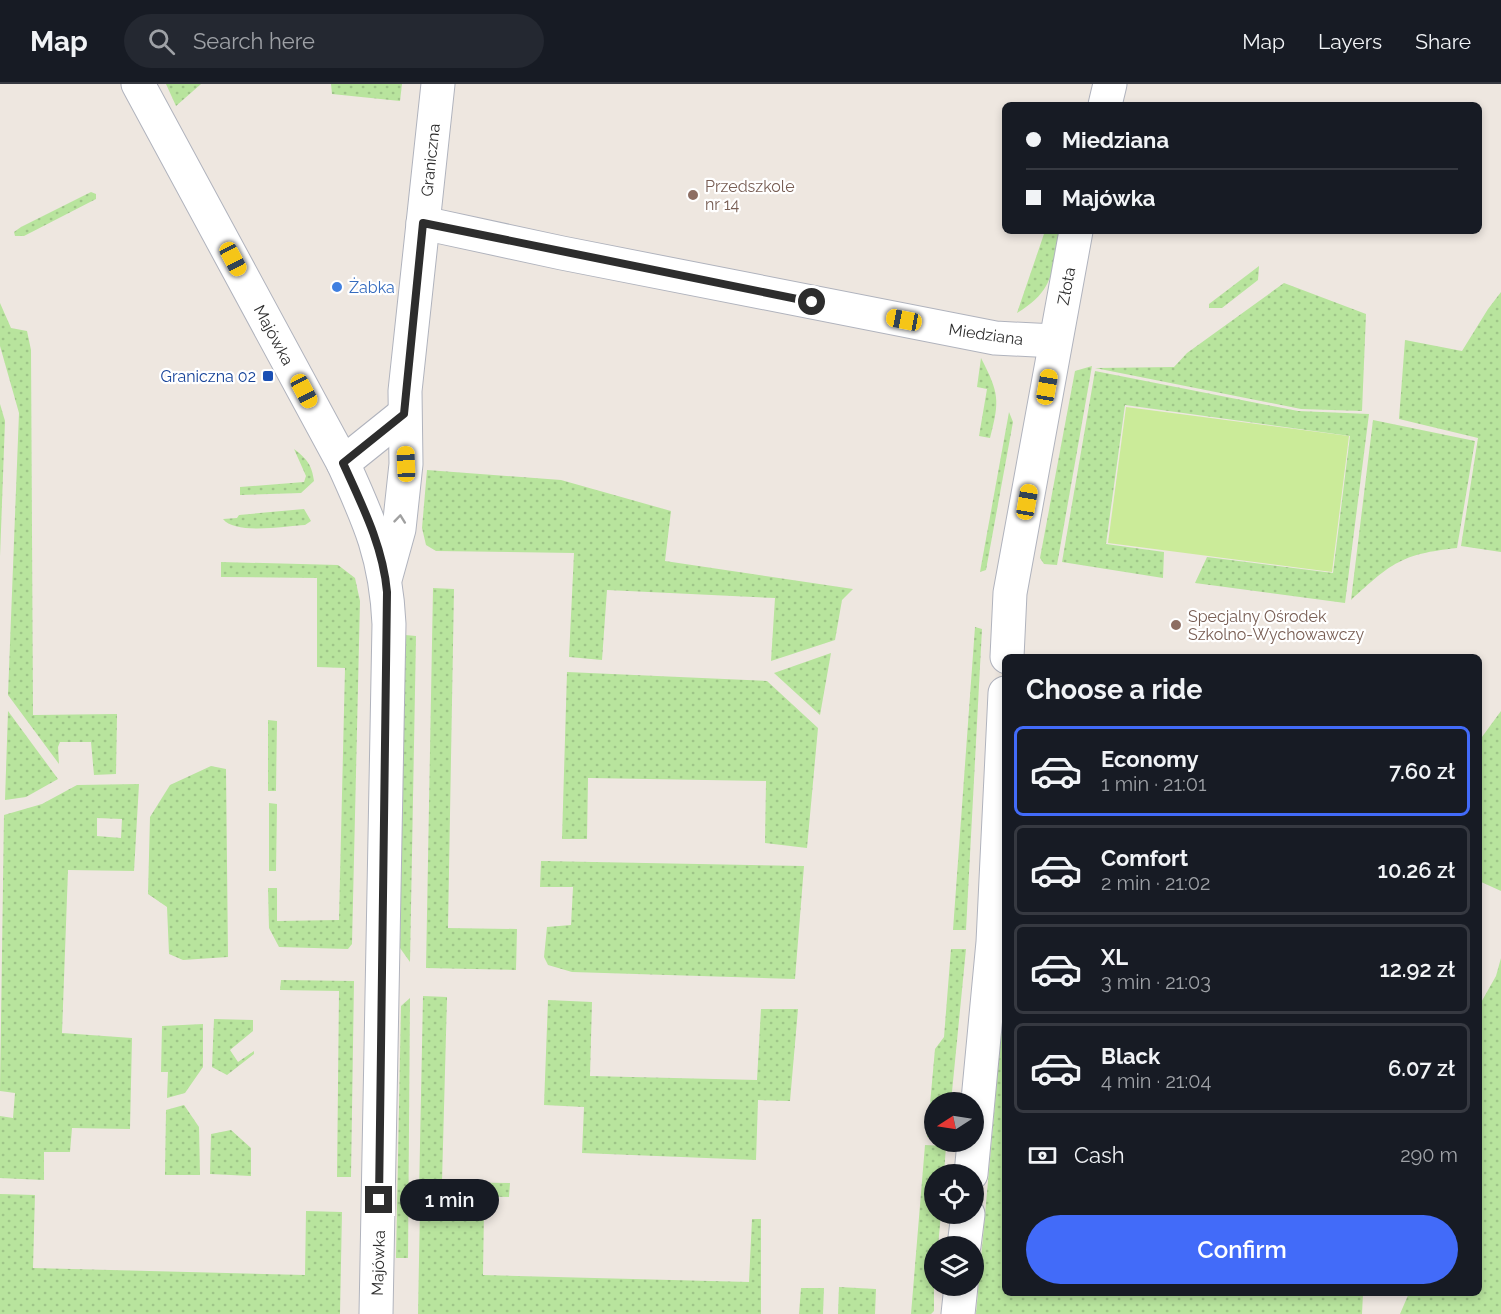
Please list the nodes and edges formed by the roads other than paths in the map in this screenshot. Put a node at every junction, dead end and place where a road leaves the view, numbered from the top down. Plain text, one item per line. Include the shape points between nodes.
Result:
1 (138, 84) edge
2 (438, 84) edge
3 (1110, 84) edge
4 (1106, 102) edge
5 (423, 223) junction
6 (1075, 234) edge
7 (1055, 341) junction
8 (404, 414) junction
9 (343, 463) junction
10 (386, 576) junction
11 (1007, 654) edge
12 (1002, 755) edge
13 (972, 1164) edge
14 (960, 1296) edge
15 (376, 1314) edge
16 (958, 1314) edge

1 - 9 street, Majówka
2 - 5 street, Graniczna
3 - 4 street
5 - 7 street, Miedziana via 995,338
5 - 8 street, Graniczna
6 - 7 street, Złota
7 - 11 street, Złota via 1010,593
8 - 9 street
10 -> 8 street, Graniczna via 399,530 406,464
9 - 10 street, Majówka via 370,523
10 - 15 street, Majówka
12 - 13 street via 993,942
14 - 16 street

